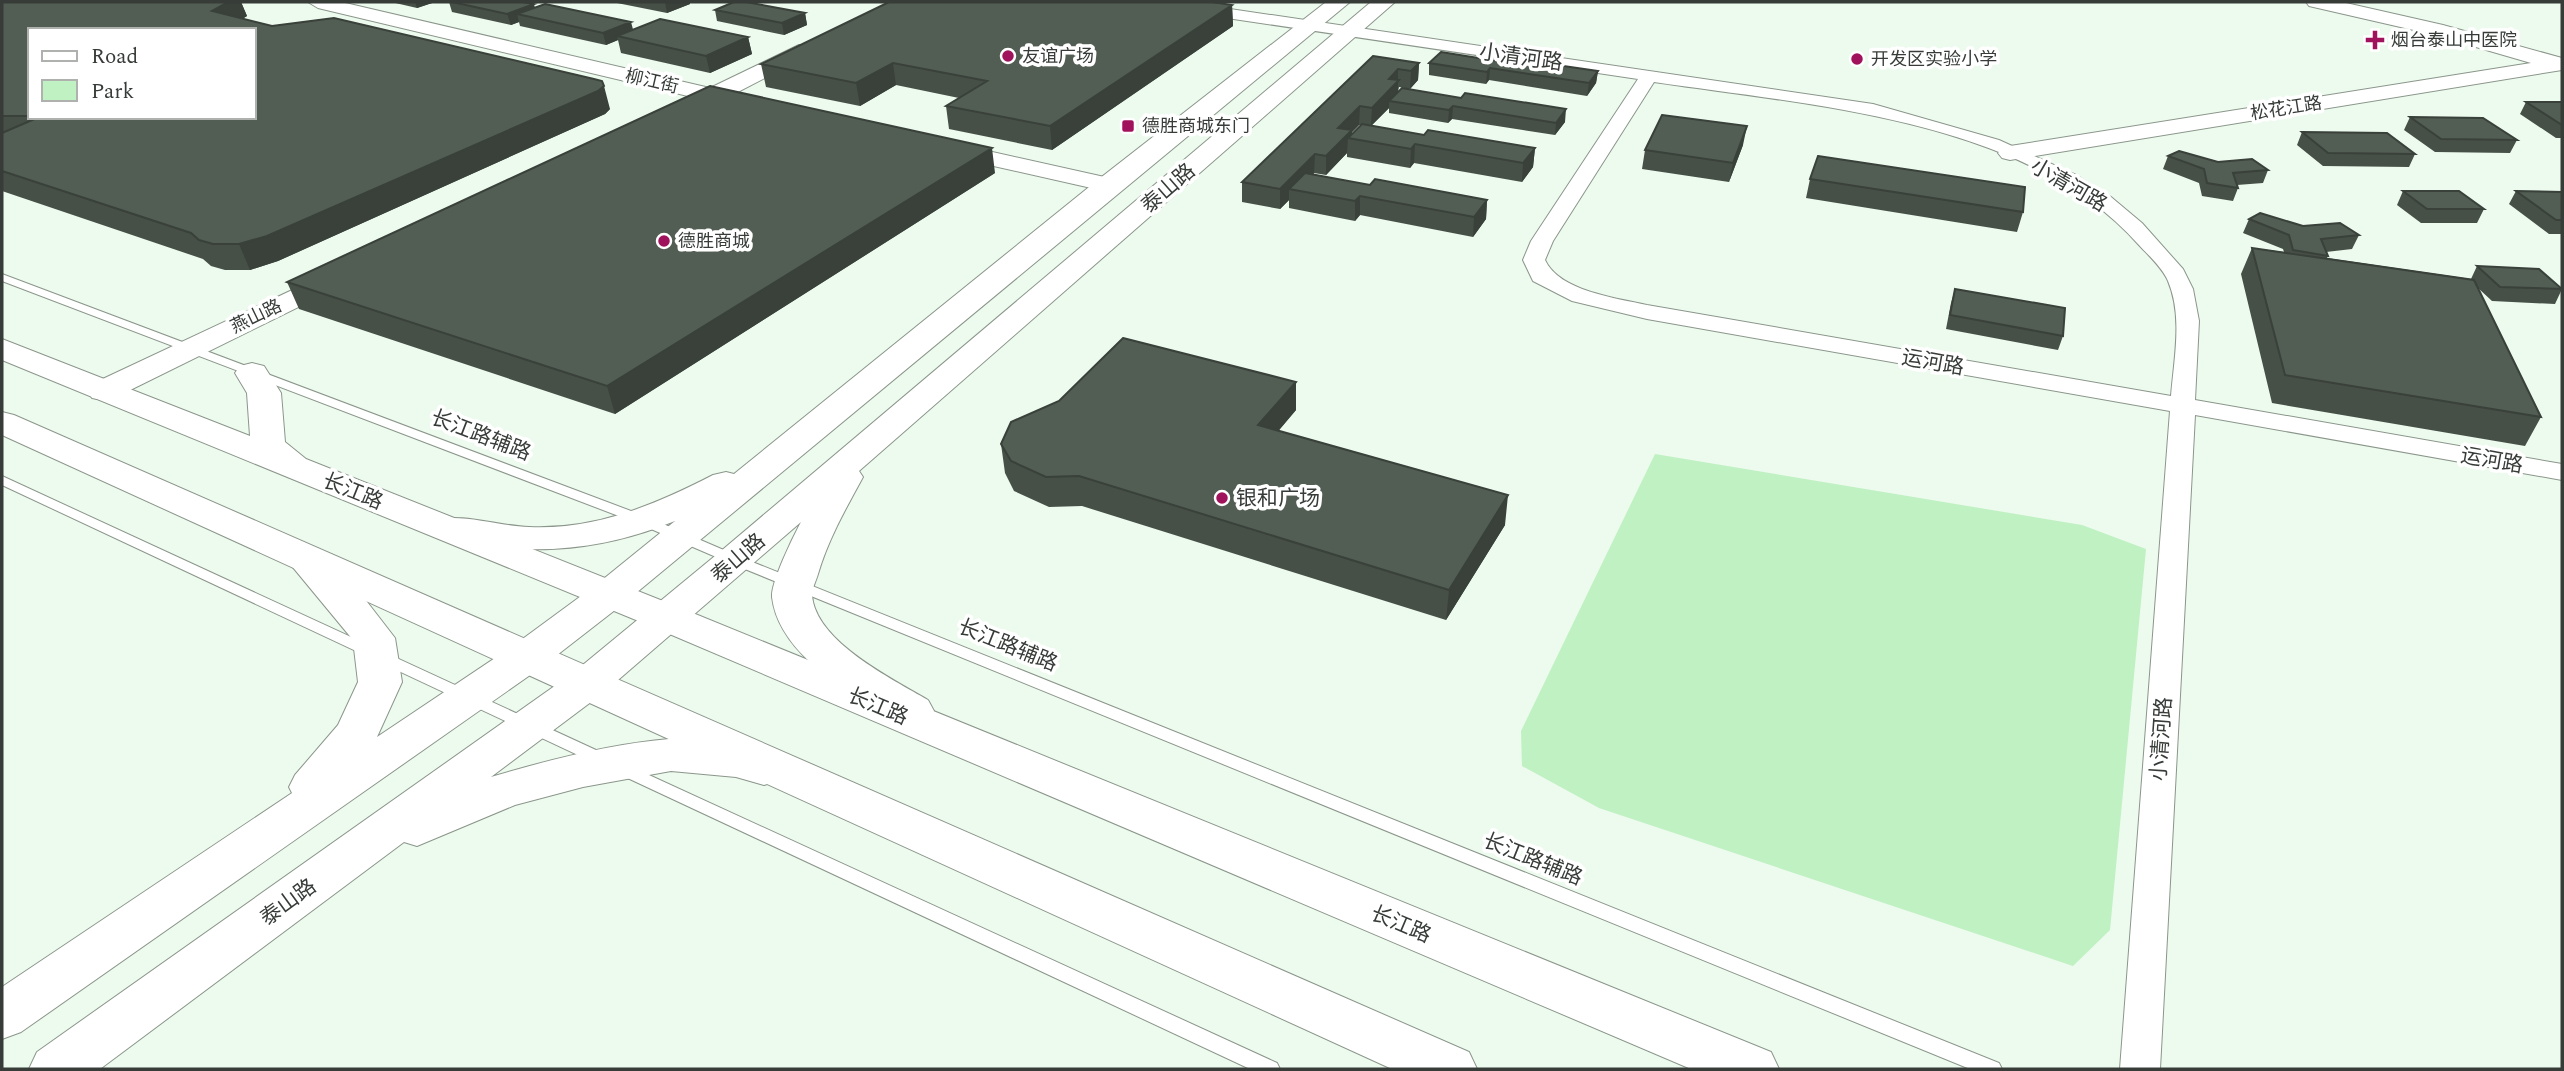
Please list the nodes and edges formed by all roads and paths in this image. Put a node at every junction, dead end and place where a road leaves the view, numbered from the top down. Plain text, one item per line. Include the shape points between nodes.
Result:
1 (318, 2) edge
2 (1153, 2) edge
3 (1339, 2) edge
4 (1384, 2) edge
5 (2316, 2) edge
6 (1311, 25) junction
7 (1350, 31) junction
8 (825, 39) edge
9 (2561, 65) edge
10 (1649, 76) junction
11 (713, 96) junction
12 (740, 102) edge
13 (663, 120) edge
14 (931, 145) edge
15 (2010, 153) junction
16 (1109, 184) junction
17 (364, 264) edge
18 (2, 277) edge
19 (190, 347) junction
20 (2, 349) edge
21 (252, 373) junction
22 (103, 391) junction
23 (2182, 405) junction
24 (2, 422) edge
25 (806, 435) junction
26 (860, 450) junction
27 (294, 467) junction
28 (2562, 472) edge
29 (2, 480) edge
30 (642, 520) junction
31 (443, 527) junction
32 (684, 537) junction
33 (305, 557) junction
34 (736, 560) junction
35 (796, 583) junction
36 (610, 594) junction
37 (668, 618) junction
38 (528, 656) junction
39 (588, 683) junction
40 (468, 698) junction
41 (531, 726) junction
42 (962, 741) junction
43 (793, 775) junction
44 (263, 836) junction
45 (328, 873) junction
46 (2, 1016) edge
47 (57, 1069) edge
48 (1270, 1069) edge
49 (1449, 1069) edge
50 (1751, 1069) edge
51 (1992, 1069) edge
52 (2140, 1069) edge

1 - 11 street, 柳江街
2 - 6 street, 小清河路
3 - 6 main road, 泰山路
4 - 7 main road, 泰山路
5 - 9 street via 2488,42
6 - 7 street, 小清河路
6 - 16 main road, 泰山路
7 - 10 street, 小清河路
7 - 26 main road, 泰山路
8 - 11 street
9 - 15 street, 松花江路
10 - 15 street, 小清河路 via 1874,109 1935,124
10 - 23 street, 运河路 via 1542,242 1534,260 1541,276 1580,296 1647,312
11 - 12 street, 柳江街
11 - 13 street
14 - 16 street
15 - 23 street, 小清河路 via 2103,201 2147,239 2178,279 2188,321
16 - 25 main road, 泰山路
17 - 19 street, 燕山路
18 - 19 lane, 长江路辅路
19 - 21 lane, 长江路辅路
19 - 22 street, 燕山路
20 - 22 main road, 长江路
21 - 27 main road via 264,393 268,446
21 - 30 lane, 长江路辅路
22 - 27 main road, 长江路
23 - 28 street, 运河路
23 - 52 street, 小清河路
24 - 33 main road
25 - 30 main road via 723,485
25 - 32 main road, 泰山路
26 - 34 main road, 泰山路
26 - 35 main road via 803,555
27 - 31 main road, 长江路
29 - 40 lane
30 - 31 main road via 575,538 541,539
30 - 32 lane, 长江路辅路
31 - 36 main road, 长江路
32 - 34 lane, 长江路辅路
32 - 36 main road, 泰山路
33 - 38 main road
33 - 44 main road via 374,638 380,682 357,733 326,773
34 - 35 lane, 长江路辅路
34 - 37 main road, 泰山路
35 - 42 main road via 791,594 799,621 823,650 867,684
35 - 51 lane, 长江路辅路
36 - 37 main road, 长江路
36 - 38 main road, 泰山路
37 - 39 main road, 泰山路
37 - 42 main road, 长江路
38 - 39 main road
38 - 40 main road, 泰山路
39 - 41 main road, 泰山路
39 - 43 main road
40 - 41 lane
40 - 44 main road, 泰山路
41 - 45 main road, 泰山路
41 - 48 lane
42 - 50 main road, 长江路
43 - 45 main road via 736,761 671,755 583,770 502,791
43 - 49 main road
44 - 46 main road, 泰山路
45 - 47 main road, 泰山路

